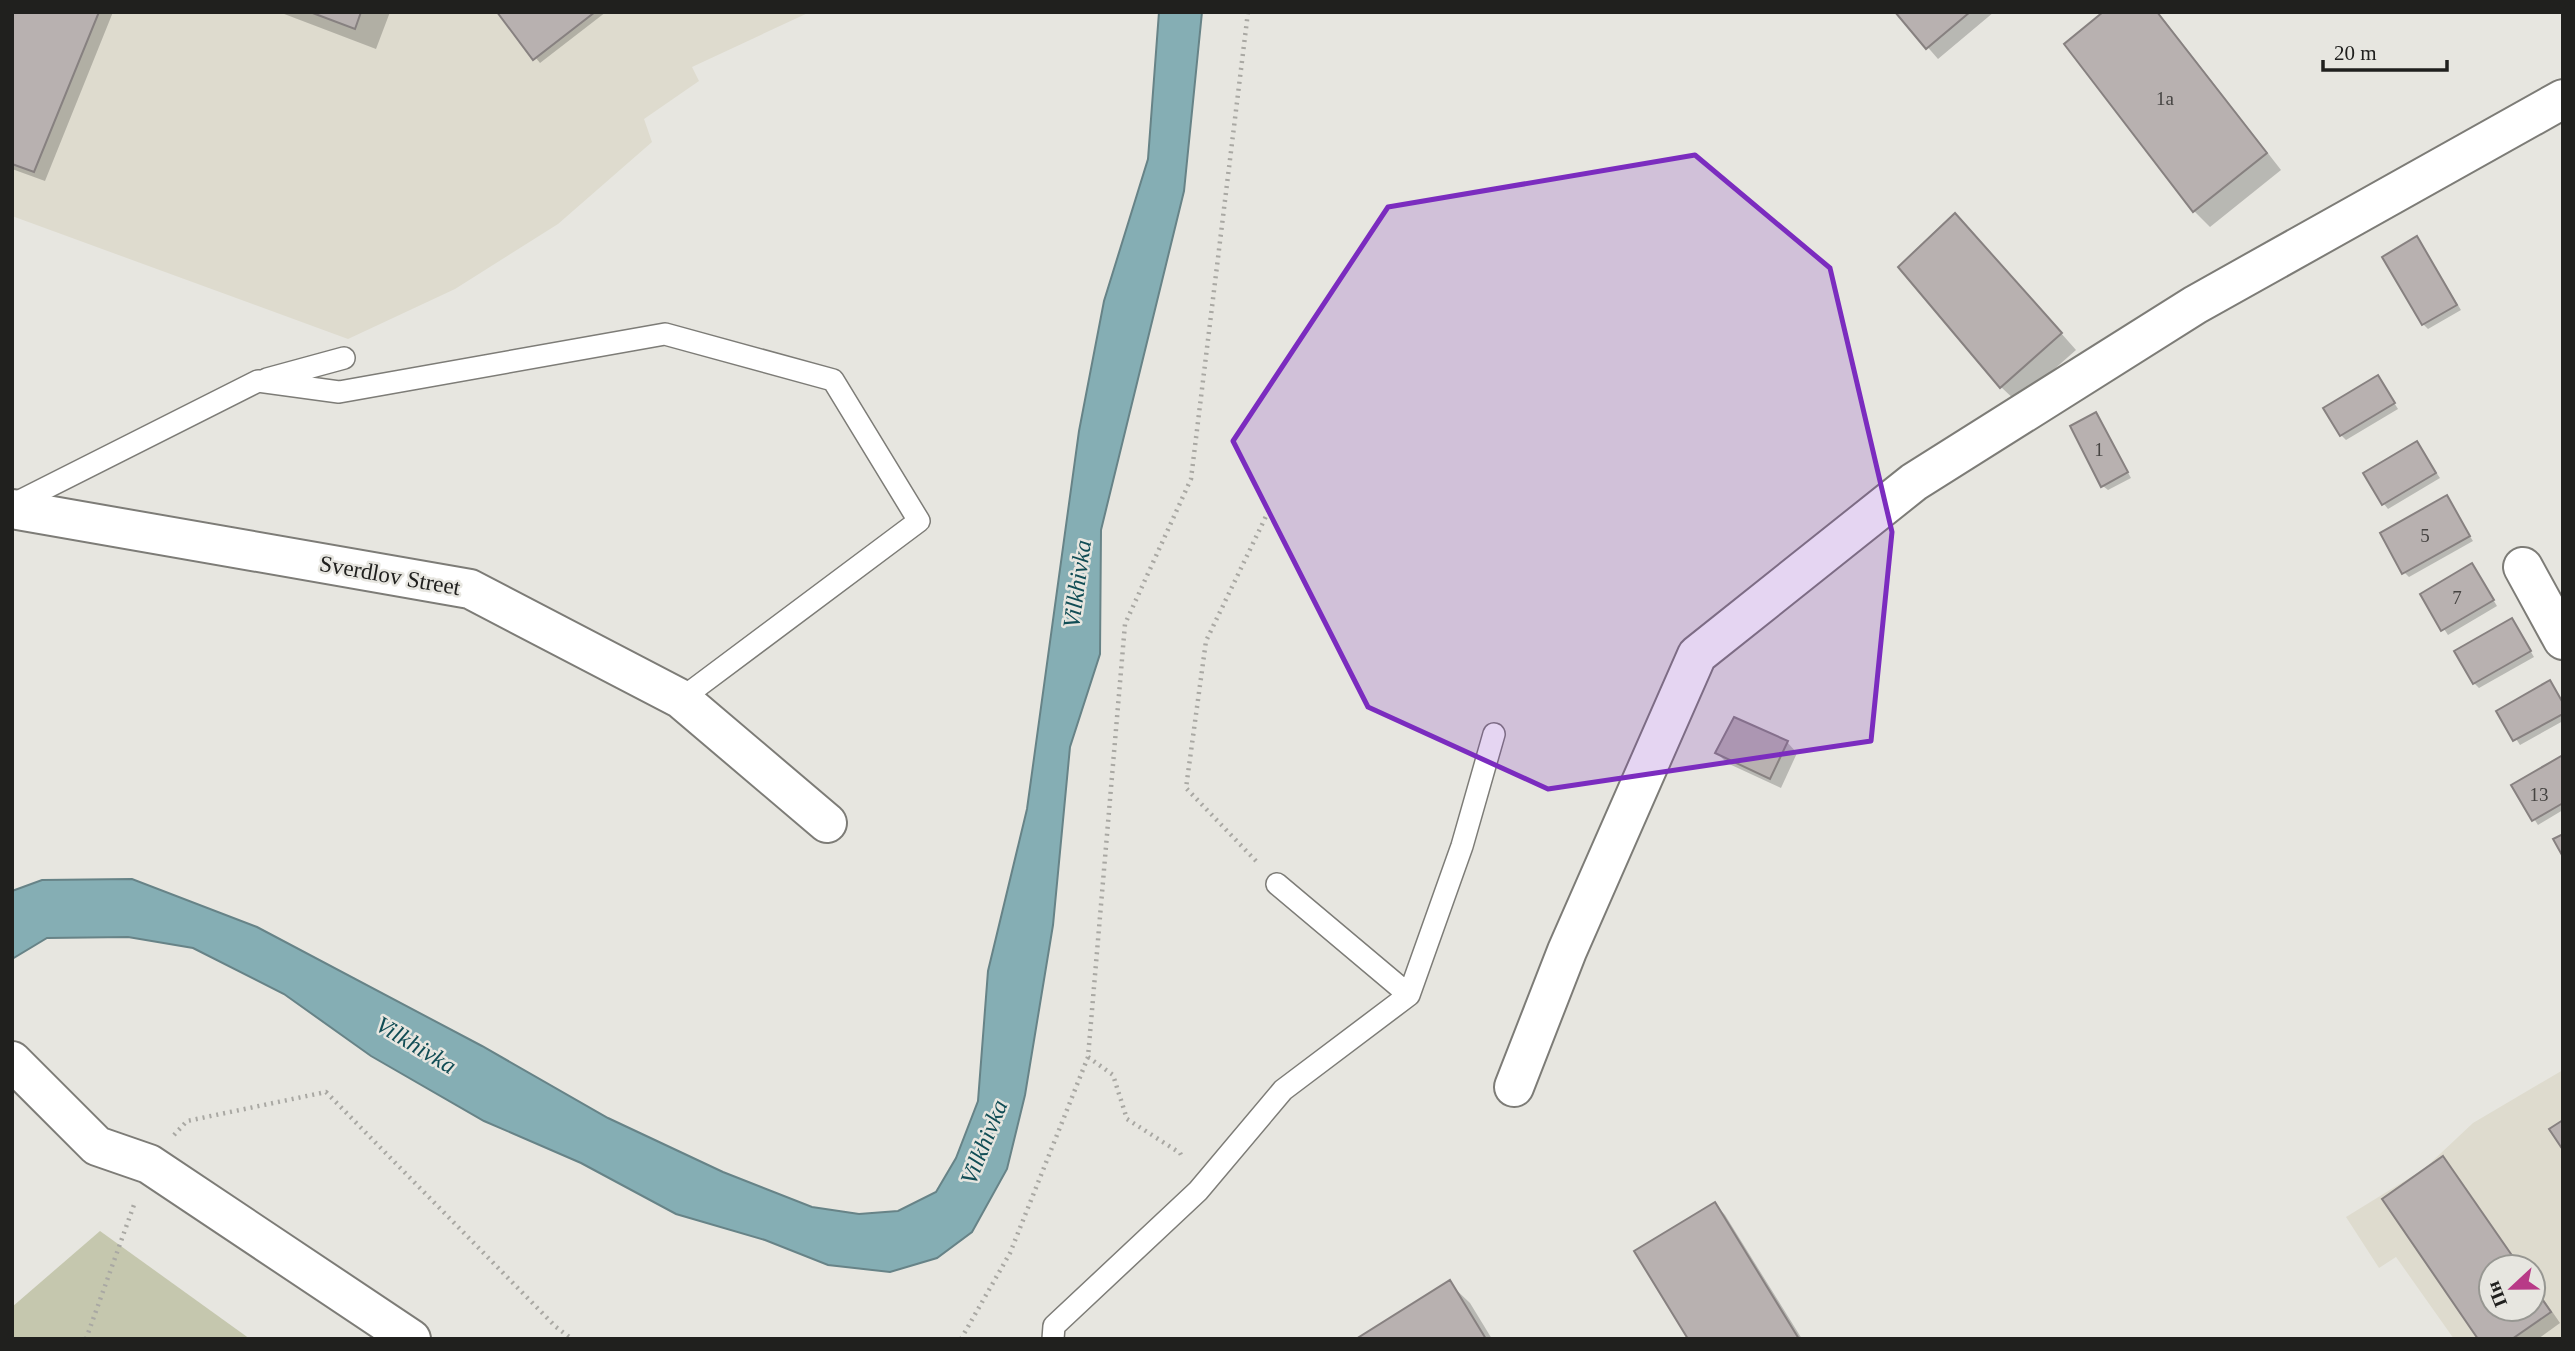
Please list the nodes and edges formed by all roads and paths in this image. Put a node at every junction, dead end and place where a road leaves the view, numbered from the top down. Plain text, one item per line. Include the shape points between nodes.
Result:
1 (1248, 12) edge
2 (2563, 99) edge
3 (344, 358) dead end
4 (258, 382) junction
5 (12, 507) edge
6 (1269, 510) dead end
7 (2523, 568) dead end
8 (2563, 640) edge
9 (681, 699) junction
10 (1494, 734) dead end
11 (827, 823) dead end
12 (1277, 884) joint
13 (1409, 995) junction
14 (1088, 1058) junction
15 (12, 1061) edge
16 (1514, 1087) dead end
17 (149, 1164) junction
18 (1198, 1192) junction
19 (86, 1339) edge
20 (411, 1339) edge
21 (572, 1339) edge
22 (961, 1339) edge
23 (1053, 1339) edge

1 - 14 path via 1191,480 1125,624
2 - 16 street via 2195,305 1914,482 1697,655 1567,951
3 - 4 lane
4 - 5 lane
4 - 9 lane via 339,392 665,334 834,380 919,521
5 - 9 street, Sverdlov Street via 470,589
6 - 12 path via 1206,641 1186,788
7 - 8 street
9 - 11 street, Sverdlov Street
10 - 13 lane via 1462,846
12 - 13 lane
13 - 18 lane via 1283,1090
14 - 18 path via 1113,1075 1127,1119 1181,1153
14 - 22 path via 1010,1253
15 - 17 street via 97,1146
17 - 19 path
17 - 20 street
17 - 21 path via 187,1121 326,1091
18 - 23 lane via 1054,1326

